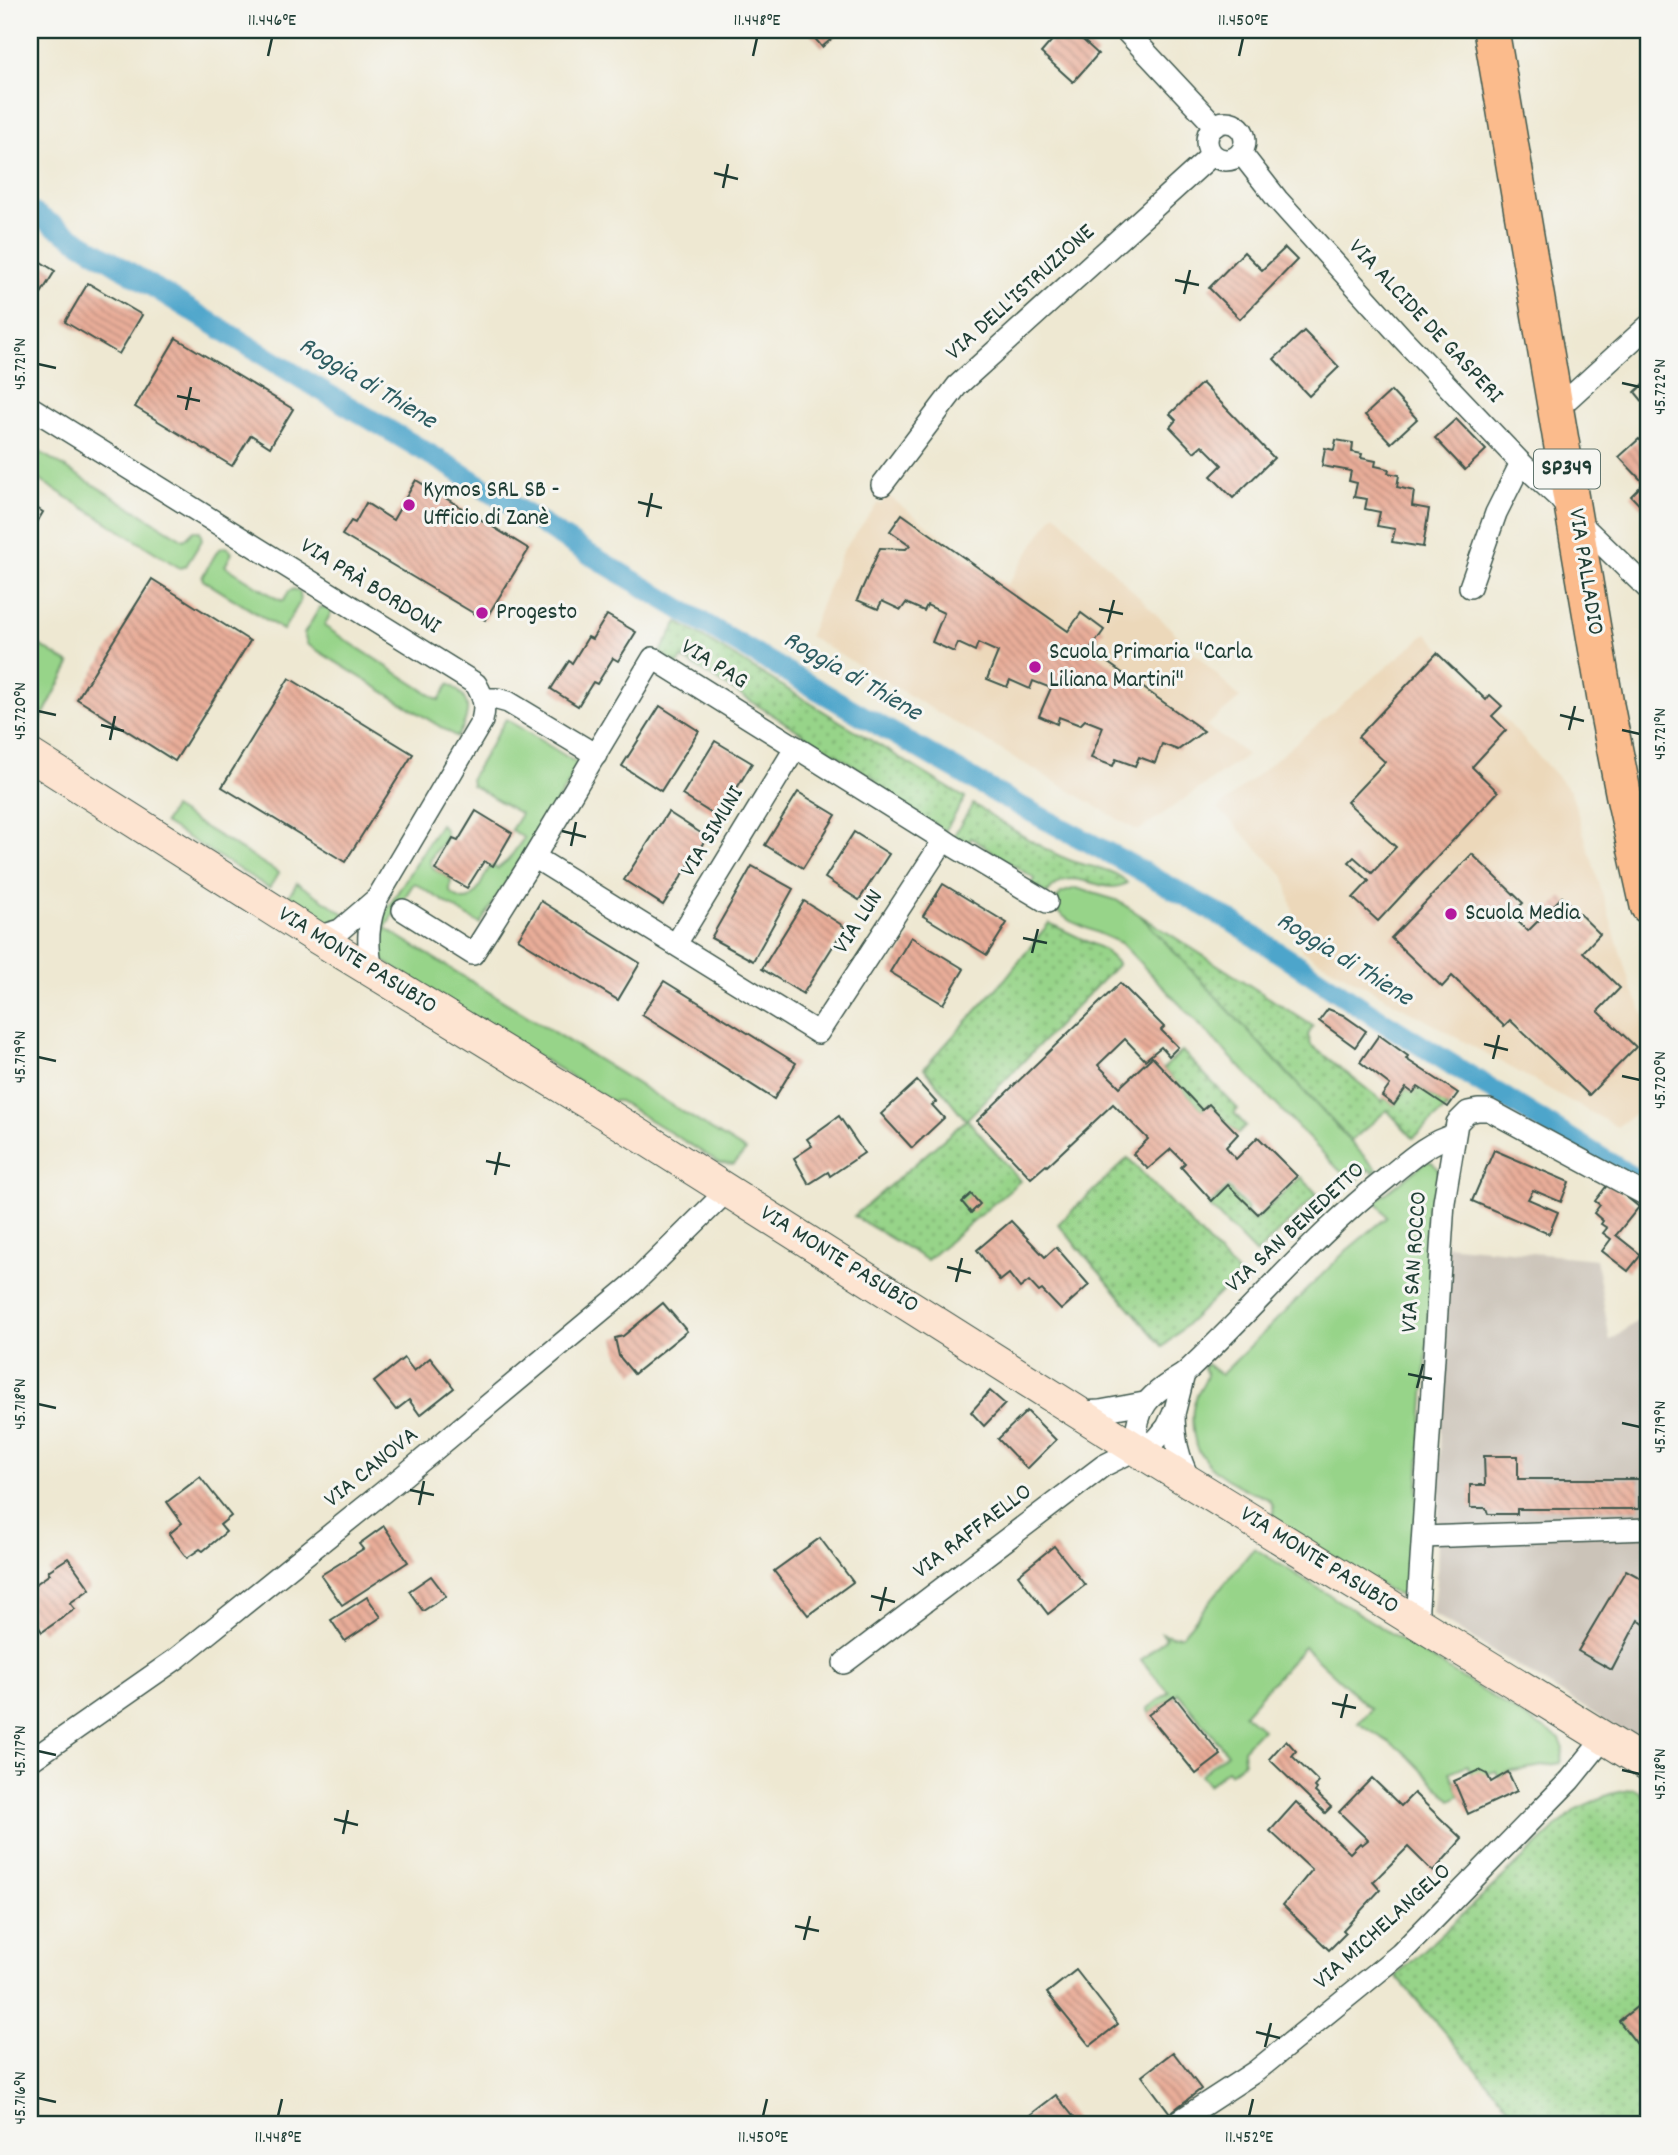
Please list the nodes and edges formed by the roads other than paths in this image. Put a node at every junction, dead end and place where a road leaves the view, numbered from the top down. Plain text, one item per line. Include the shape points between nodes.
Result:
1 (1125, 30) edge
2 (1491, 30) edge
3 (1215, 126) junction
4 (1241, 153) junction
5 (1212, 155) junction
6 (1648, 326) edge
7 (30, 407) edge
8 (1556, 410) junction
9 (1521, 463) junction
10 (882, 485) dead end
11 (1577, 520) junction
12 (1470, 587) dead end
13 (1648, 589) edge
14 (484, 699) junction
15 (796, 747) junction
16 (30, 755) edge
17 (596, 755) junction
18 (944, 840) junction
19 (534, 857) junction
20 (378, 897) junction
21 (1047, 902) dead end
22 (1648, 906) edge
23 (403, 910) dead end
24 (316, 937) junction
25 (676, 944) junction
26 (372, 971) junction
27 (1454, 1135) junction
28 (728, 1190) junction
29 (1648, 1196) edge
30 (1184, 1374) junction
31 (1144, 1403) junction
32 (1080, 1412) junction
33 (1174, 1412) junction
34 (1136, 1448) junction
35 (1190, 1481) junction
36 (1648, 1529) edge
37 (1423, 1537) junction
38 (1417, 1622) junction
39 (844, 1663) dead end
40 (1604, 1738) junction
41 (30, 1762) edge
42 (1648, 1765) edge
43 (1173, 2125) edge

1 - 3 street, VIA ALCIDE DE GASPERI
2 - 8 main road, VIA PALLADIO / SP349
3 - 4 street, VIA ALCIDE DE GASPERI via 1230,123 1240,129 1245,142
3 - 5 street via 1207,140
4 - 5 street via 1227,160
4 - 9 street, VIA ALCIDE DE GASPERI via 1381,316
5 - 10 street, VIA DELL'ISTRUZIONE via 957,386
6 - 8 street
7 - 14 street, VIA PRÀ BORDONI via 457,671 475,684
8 - 11 main road, VIA PALLADIO / SP349
9 - 11 street, VIA ALCIDE DE GASPERI
9 - 12 street via 1496,513
11 - 13 street, VIA ALCIDE DE GASPERI
11 - 22 main road, VIA PALLADIO / SP349 via 1606,705
14 - 17 street via 508,702
14 - 20 street via 482,722
15 - 17 street, VIA PAG via 653,658
15 - 18 street, VIA PAG
15 - 25 street, VIA SIMUNI
16 - 24 main road, VIA MONTE PASUBIO
17 - 19 street, VIA PAG
18 - 21 street, VIA PAG
18 - 25 street, VIA LUN via 818,1033
19 - 23 street, VIA PAG via 473,954
19 - 25 street
20 - 24 street via 340,930
20 - 26 street via 368,939
24 - 26 main road, VIA MONTE PASUBIO
26 - 28 main road, VIA MONTE PASUBIO
27 - 29 street via 1468,1112 1489,1110
27 - 30 street, VIA SAN BENEDETTO via 1427,1146 1359,1200
27 - 37 street, VIA SAN ROCCO via 1444,1202
28 - 32 main road, VIA MONTE PASUBIO
28 - 41 street, VIA CANOVA via 632,1285 391,1486 176,1659
30 - 31 street, VIA SAN BENEDETTO
30 - 33 street, VIA SAN BENEDETTO
31 - 32 street
31 - 34 street via 1136,1424
32 - 34 main road, VIA MONTE PASUBIO
33 - 34 street, VIA SAN BENEDETTO via 1157,1439
33 - 35 street via 1178,1457
34 - 35 main road, VIA MONTE PASUBIO
34 - 39 street, VIA RAFFAELLO via 1103,1466
35 - 38 main road, VIA MONTE PASUBIO
36 - 37 street
37 - 38 street, VIA SAN ROCCO
38 - 40 main road, VIA MONTE PASUBIO
40 - 42 main road, VIA MONTE PASUBIO
40 - 43 street, VIA MICHELANGELO via 1570,1780 1400,1954 1256,2071

